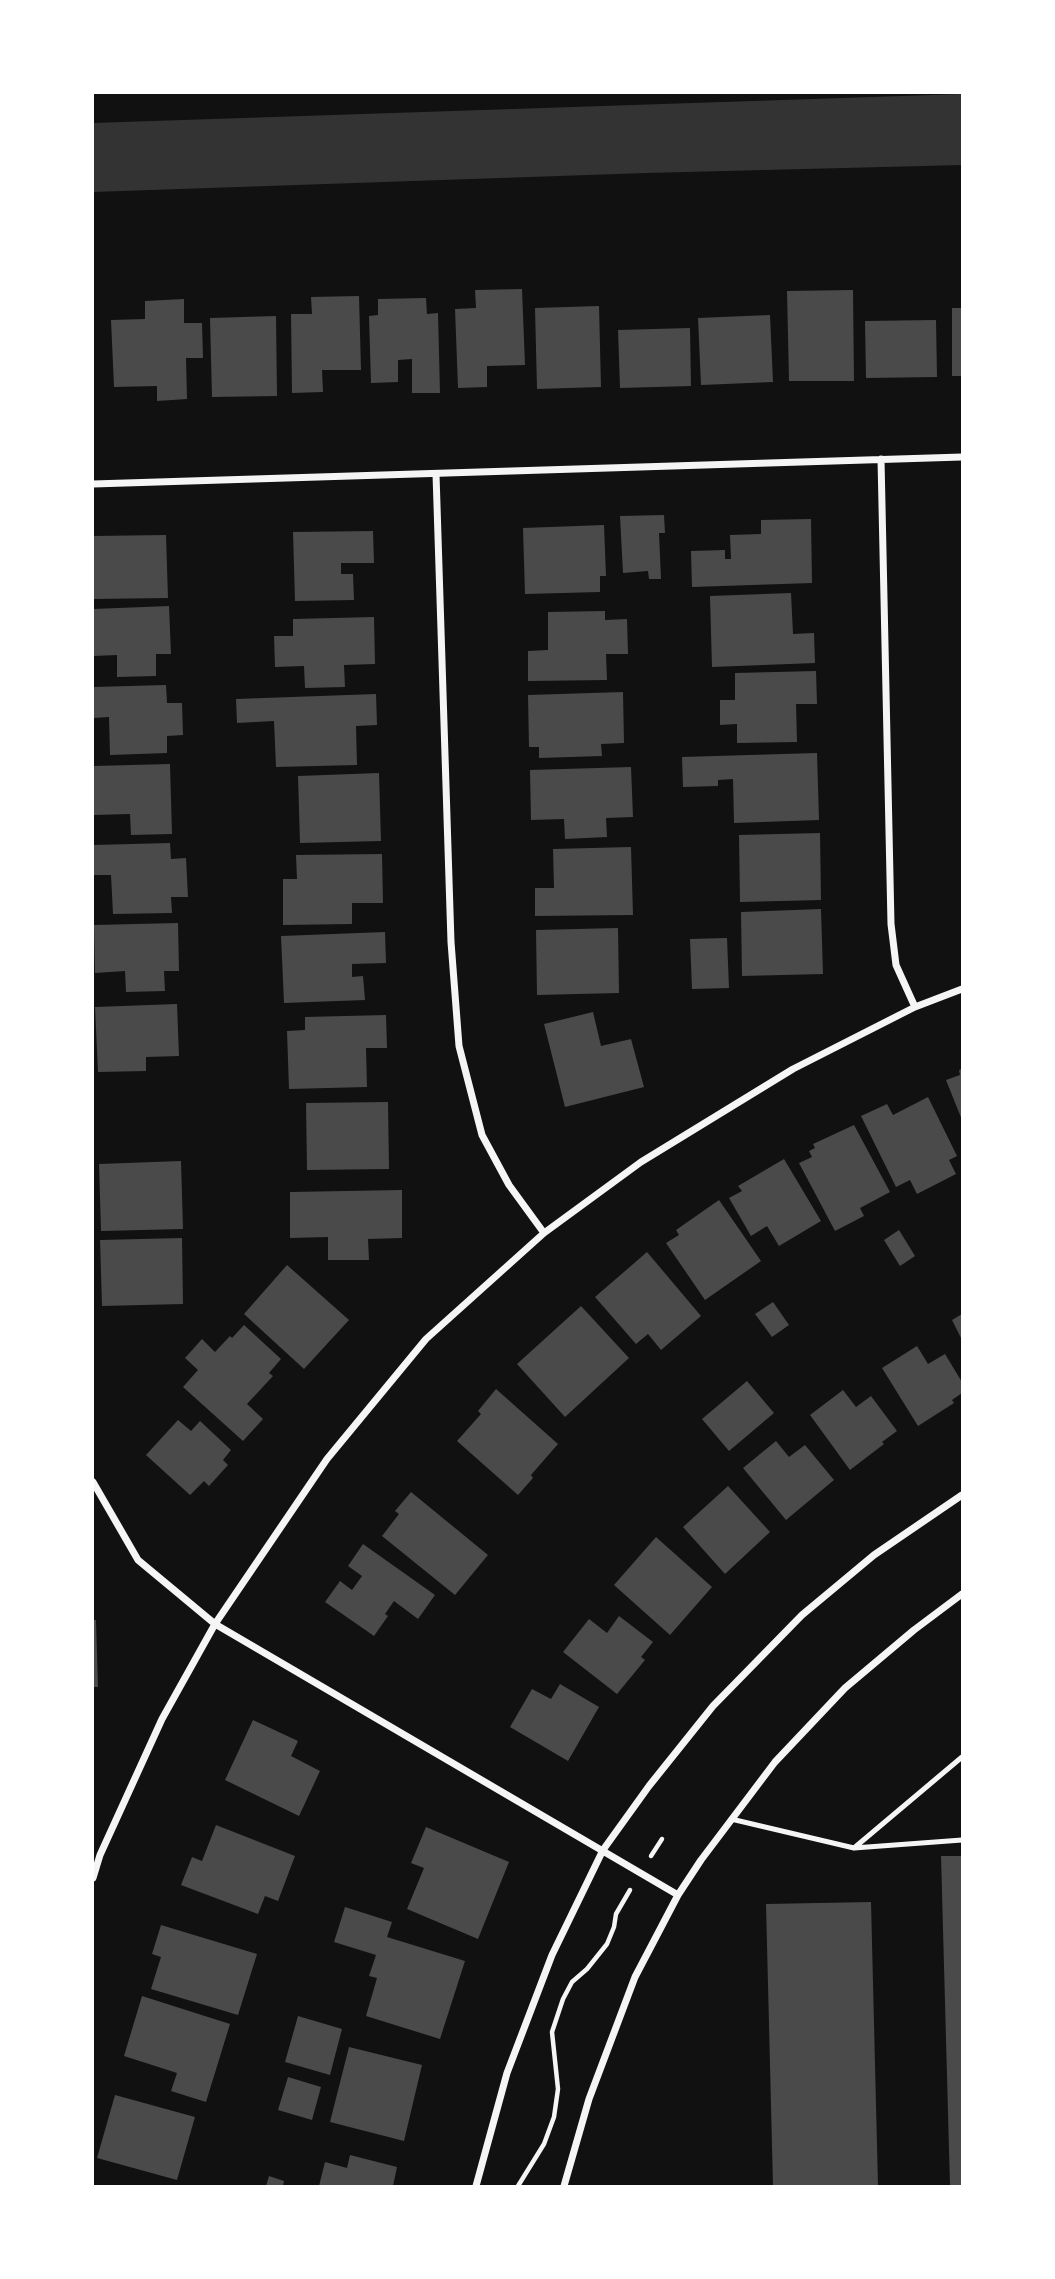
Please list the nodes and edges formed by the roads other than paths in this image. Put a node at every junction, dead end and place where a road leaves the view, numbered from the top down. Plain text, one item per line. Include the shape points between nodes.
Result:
1 (962, 457) edge
2 (881, 459) junction
3 (436, 474) junction
4 (93, 484) edge
5 (962, 989) edge
6 (915, 1007) junction
7 (544, 1233) junction
8 (93, 1482) edge
9 (962, 1495) edge
10 (962, 1594) edge
11 (215, 1624) junction
12 (962, 1756) edge
13 (730, 1819) junction
14 (962, 1840) edge
15 (854, 1848) junction
16 (603, 1850) junction
17 (93, 1878) edge
18 (678, 1895) junction
19 (476, 2186) edge
20 (564, 2186) edge

1 - 2 street
2 - 3 street
2 - 6 street via 891,924 896,965
3 - 4 street
3 - 7 street via 451,942 460,1046 482,1135 509,1185
5 - 6 street
6 - 7 street via 793,1069 641,1162
7 - 11 street via 426,1339 327,1459
8 - 11 street via 138,1559
9 - 16 street via 874,1555 802,1615 713,1706
10 - 13 street via 845,1688 775,1762
11 - 16 street
11 - 17 street via 162,1719
12 - 15 lane
13 - 15 lane
13 - 18 street
14 - 15 lane
16 - 18 street
16 - 19 street via 551,1955 508,2073
18 - 20 street via 635,1977 589,2099

